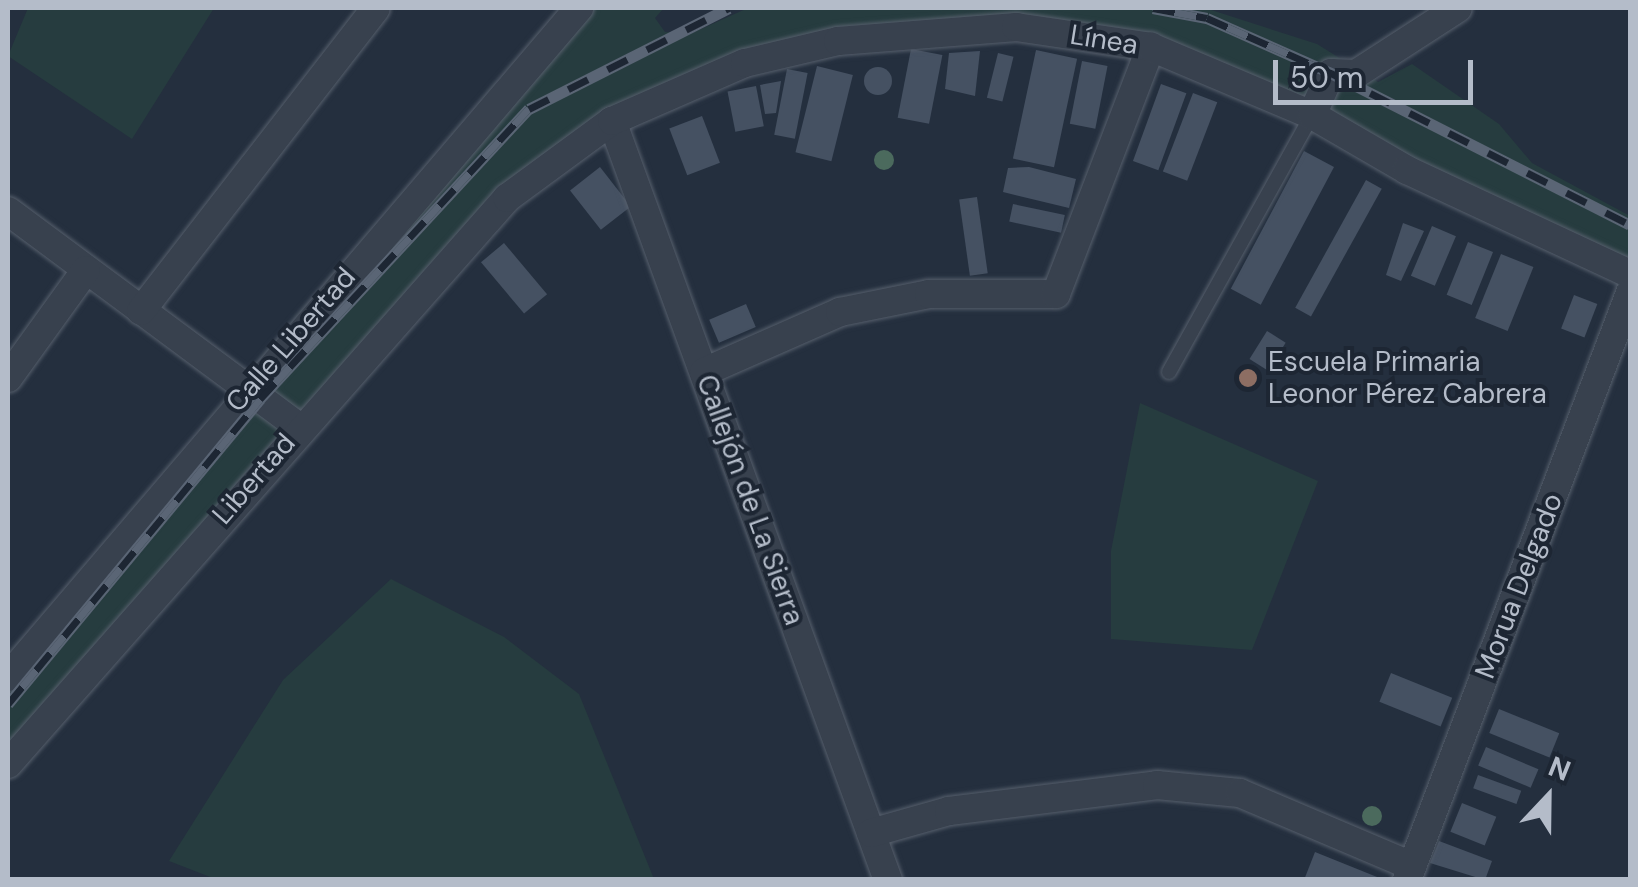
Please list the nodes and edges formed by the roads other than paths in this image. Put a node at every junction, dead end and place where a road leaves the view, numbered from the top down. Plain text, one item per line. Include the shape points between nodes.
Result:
1 (376, 8) edge
2 (579, 8) edge
3 (1458, 8) edge
4 (1423, 16) edge
5 (1150, 47) junction
6 (1312, 115) junction
7 (612, 121) junction
8 (507, 198) joint
9 (8, 211) edge
10 (86, 270) junction
11 (1630, 274) edge
12 (1630, 292) edge
13 (140, 311) junction
14 (704, 372) junction
15 (1169, 372) dead end
16 (8, 378) edge
17 (247, 390) junction
18 (298, 427) junction
19 (8, 677) edge
20 (8, 764) edge
21 (870, 833) junction
22 (1410, 873) edge
23 (888, 880) edge

1 - 13 street
2 - 17 street, Calle Libertad
3 - 4 street
4 - 6 street via 1356,74 1331,73
5 - 6 street, Línea
5 - 7 street, Línea via 1016,27 838,40 682,86
5 - 14 street via 1056,294 928,294 840,312
6 - 11 street, Línea
6 - 15 lane
7 - 8 street, Línea
7 - 14 street, Callejón de La Sierra
8 - 18 street, Libertad
9 - 10 street
10 - 13 street
10 - 16 street
12 - 22 street, Morua Delgado
13 - 17 street
14 - 21 street, Callejón de La Sierra
17 - 18 street
17 - 19 street, Calle Libertad
18 - 20 street, Libertad
21 - 22 street via 950,811 1157,786 1240,793
21 - 23 street, Callejón de La Sierra

